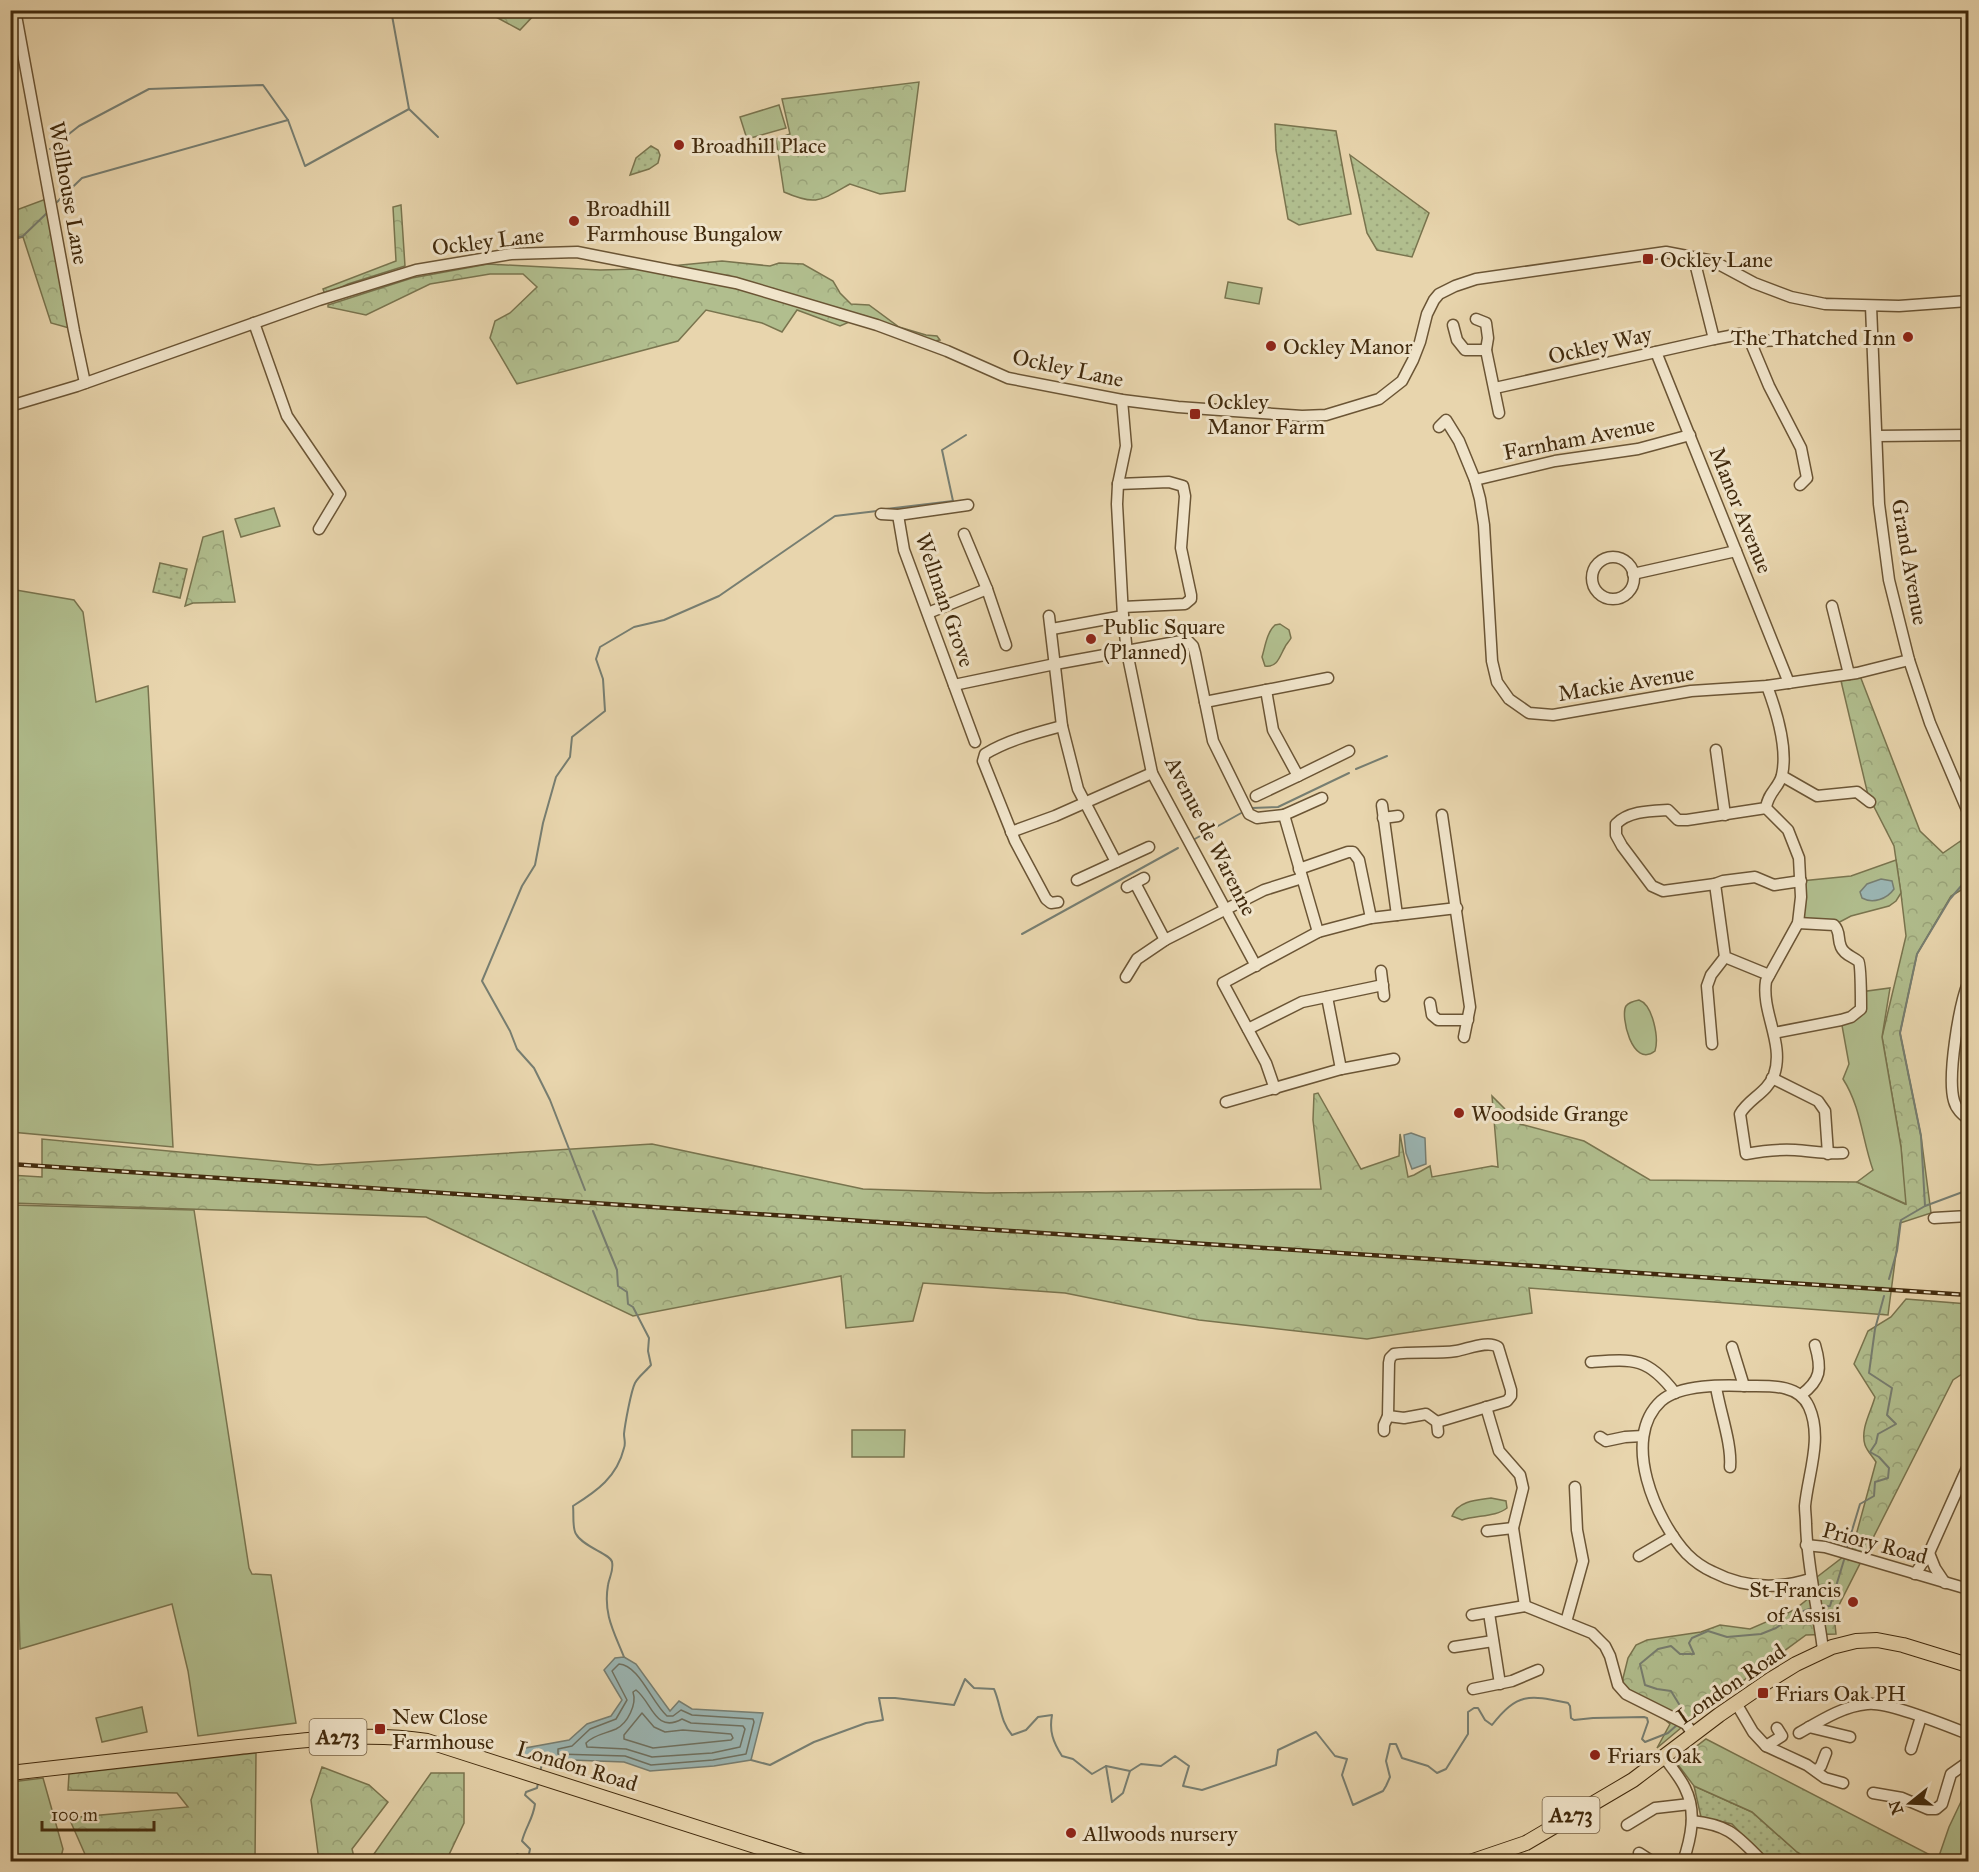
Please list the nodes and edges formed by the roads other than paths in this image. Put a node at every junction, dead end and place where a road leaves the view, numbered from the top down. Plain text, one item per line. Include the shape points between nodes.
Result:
1 (15, 10) edge
2 (1697, 257) junction
3 (1968, 301) edge
4 (1870, 306) junction
5 (1476, 319) dead end
6 (254, 323) junction
7 (1453, 325) dead end
8 (1714, 339) junction
9 (1816, 339) dead end
10 (1753, 344) junction
11 (1486, 350) junction
12 (1656, 352) junction
13 (85, 382) junction
14 (1495, 388) junction
15 (1122, 400) junction
16 (10, 406) edge
17 (1499, 413) dead end
18 (1461, 422) dead end
19 (1690, 435) junction
20 (1968, 435) edge
21 (1877, 436) junction
22 (1475, 480) junction
23 (1118, 484) junction
24 (1800, 485) dead end
25 (968, 505) dead end
26 (881, 514) dead end
27 (898, 515) junction
28 (319, 529) dead end
29 (964, 534) dead end
30 (1736, 550) junction
31 (1633, 574) dead end
32 (987, 589) junction
33 (1832, 606) dead end
34 (1123, 612) junction
35 (928, 613) junction
36 (1049, 616) dead end
37 (1052, 629) junction
38 (1006, 645) dead end
39 (1127, 652) junction
40 (1909, 660) junction
41 (1055, 664) junction
42 (1849, 674) junction
43 (1328, 678) dead end
44 (1789, 683) junction
45 (954, 685) junction
46 (1767, 686) junction
47 (1266, 690) junction
48 (1205, 702) junction
49 (1062, 726) junction
50 (975, 742) dead end
51 (1716, 750) dead end
52 (1349, 751) dead end
53 (1152, 773) junction
54 (1299, 776) junction
55 (1782, 777) junction
56 (1256, 796) dead end
57 (1322, 798) dead end
58 (1083, 802) junction
59 (1870, 802) dead end
60 (1382, 805) dead end
61 (1967, 806) edge
62 (1766, 808) junction
63 (1284, 815) junction
64 (1442, 815) dead end
65 (1725, 815) junction
66 (1398, 816) dead end
67 (1383, 818) junction
68 (1011, 832) junction
69 (1149, 847) dead end
70 (1116, 862) junction
71 (1301, 874) junction
72 (1077, 880) dead end
73 (1801, 881) junction
74 (1135, 883) dead end
75 (1715, 884) junction
76 (1058, 902) dead end
77 (1457, 908) junction
78 (1226, 911) junction
79 (1398, 915) junction
80 (1371, 918) junction
81 (1798, 923) junction
82 (1318, 932) junction
83 (1165, 940) junction
84 (1725, 957) junction
85 (1256, 966) junction
86 (1381, 971) dead end
87 (1769, 975) junction
88 (1126, 977) dead end
89 (1968, 983) edge
90 (1327, 997) junction
91 (1430, 1003) dead end
92 (1468, 1020) junction
93 (1248, 1029) junction
94 (1774, 1033) junction
95 (1464, 1037) dead end
96 (1712, 1044) dead end
97 (1394, 1059) dead end
98 (1341, 1069) junction
99 (1772, 1078) junction
100 (1275, 1089) junction
101 (1226, 1102) dead end
102 (1968, 1119) edge
103 (1843, 1153) dead end
104 (1828, 1154) junction
105 (1968, 1216) edge
106 (1934, 1218) dead end
107 (1815, 1345) dead end
108 (1732, 1347) dead end
109 (1591, 1362) dead end
110 (1743, 1386) junction
111 (1716, 1387) junction
112 (1675, 1393) junction
113 (1801, 1395) junction
114 (1486, 1407) junction
115 (1389, 1410) junction
116 (1384, 1431) dead end
117 (1643, 1436) junction
118 (1600, 1437) dead end
119 (1968, 1466) edge
120 (1730, 1467) dead end
121 (1575, 1487) dead end
122 (1513, 1528) junction
123 (1487, 1531) dead end
124 (1673, 1536) junction
125 (1806, 1545) junction
126 (1929, 1553) junction
127 (1639, 1556) dead end
128 (1915, 1574) junction
129 (1810, 1579) junction
130 (1945, 1583) junction
131 (1968, 1589) edge
132 (1525, 1606) junction
133 (1489, 1613) junction
134 (1472, 1615) dead end
135 (1566, 1622) junction
136 (1493, 1641) junction
137 (1454, 1647) dead end
138 (1823, 1650) junction
139 (1968, 1665) edge
140 (1538, 1670) dead end
141 (1500, 1684) junction
142 (1473, 1689) dead end
143 (1736, 1703) junction
144 (1922, 1717) junction
145 (1777, 1728) dead end
146 (1693, 1734) junction
147 (1968, 1734) edge
148 (1850, 1737) dead end
149 (1766, 1746) junction
150 (1911, 1749) dead end
151 (1826, 1753) dead end
152 (1664, 1757) junction
153 (1968, 1762) edge
154 (1816, 1771) junction
155 (10, 1773) edge
156 (1843, 1783) dead end
157 (1873, 1793) dead end
158 (1690, 1804) junction
159 (1692, 1821) junction
160 (1627, 1826) dead end
161 (1639, 1853) dead end
162 (805, 1862) edge
163 (1470, 1862) edge
164 (1653, 1862) edge
165 (1683, 1862) edge
166 (1763, 1862) edge

1 - 13 street, Wellhouse Lane
2 - 4 street, Ockley Lane via 1791,297 1825,304
2 - 8 street via 1695,263
2 - 15 street, Ockley Lane via 1666,252 1476,279 1455,286 1434,300 1402,381 1379,399 1326,415
3 - 4 street, Ockley Lane
4 - 21 street, Grand Avenue
5 - 11 street via 1486,323
6 - 13 street, Ockley Lane
6 - 15 street, Ockley Lane via 416,270 511,254 578,252 736,283 878,325 1008,378
6 - 28 street via 287,416 340,494
7 - 11 street via 1465,350
8 - 10 street, Ockley Way via 1740,334 1748,336
8 - 12 street, Ockley Way
9 - 10 street, Ockley Way
10 - 24 street via 1768,386 1801,448 1807,478
11 - 14 street
12 - 14 street, Ockley Way
12 - 19 street, Manor Avenue
13 - 16 street, Ockley Lane
14 - 17 street
15 - 23 street, Avenue de Warenne via 1126,446
18 - 22 street, Mackie Avenue via 1442,423 1459,441
19 - 22 street, Farnham Avenue via 1638,449 1555,461
19 - 30 street, Manor Avenue
20 - 21 street
21 - 40 street, Grand Avenue via 1883,542
22 - 46 street, Mackie Avenue via 1484,525 1492,661 1497,682 1509,699 1529,713 1553,716 1691,691
23 - 34 street, Avenue de Warenne
23 - 34 street via 1169,482 1183,486 1181,548 1191,595 1185,604
25 - 27 street
26 - 27 street
27 - 35 street, Wellman Grove via 904,550
29 - 32 street
30 - 31 street
30 - 44 street, Manor Avenue
32 - 35 street
32 - 38 street
33 - 42 street
34 - 37 street
34 - 39 street, Avenue de Warenne
35 - 45 street, Wellman Grove
36 - 37 street
37 - 41 street
39 - 41 street
39 - 48 street via 1187,640 1193,646
39 - 53 street, Avenue de Warenne
40 - 42 street, Mackie Avenue
40 - 61 street, Grand Avenue via 1930,723
41 - 45 street
41 - 49 street
42 - 44 street, Mackie Avenue
43 - 47 street
44 - 46 street, Mackie Avenue
45 - 50 street, Wellman Grove
46 - 55 street via 1780,727
47 - 48 street
47 - 54 street via 1273,730
48 - 63 street via 1213,741 1249,814 1257,818
49 - 58 street
49 - 68 street via 985,754 984,766
51 - 65 street
52 - 54 street
53 - 58 street
53 - 78 street, Avenue de Warenne
54 - 56 street
55 - 59 street via 1817,796 1857,792
55 - 62 street via 1767,799
57 - 63 street
58 - 68 street
58 - 70 street
60 - 67 street
62 - 65 street
62 - 73 street via 1788,830 1799,858
63 - 71 street
64 - 77 street
65 - 75 street via 1678,820 1668,810 1650,811 1628,816 1616,824 1616,835 1652,886 1663,891
66 - 67 street
67 - 79 street
68 - 76 street via 1039,886 1051,903
69 - 70 street
70 - 72 street
71 - 78 street
71 - 80 street via 1353,852 1359,860
71 - 82 street
73 - 75 street via 1774,885 1755,876
73 - 81 street
74 - 83 street
75 - 84 street
77 - 79 street
77 - 92 street via 1470,1007
78 - 83 street
78 - 85 street, Avenue de Warenne
79 - 80 street
80 - 82 street
81 - 87 street
81 - 94 street via 1834,925 1838,929 1844,952 1861,965 1861,1009 1841,1020
82 - 85 street
83 - 88 street via 1137,959
84 - 87 street
84 - 96 street via 1708,980
85 - 93 street via 1223,983
86 - 90 street via 1384,990
87 - 94 street via 1765,989
89 - 102 street via 1954,1051 1953,1091 1959,1112
90 - 93 street via 1302,1002
90 - 98 street
91 - 92 street via 1432,1015 1438,1020
92 - 95 street
93 - 100 street
94 - 99 street via 1776,1063
97 - 98 street
98 - 100 street
99 - 104 street via 1804,1092 1826,1111
99 - 104 street via 1740,1114 1746,1154 1796,1150
100 - 101 street
103 - 104 street
105 - 106 street
107 - 113 street via 1819,1372 1814,1386
108 - 110 street
109 - 112 street via 1642,1362
110 - 111 street
110 - 113 street via 1773,1386
111 - 112 street
111 - 120 street via 1731,1455
112 - 117 street via 1661,1401 1647,1420
113 - 125 street via 1814,1425 1805,1509
114 - 115 street via 1437,1427 1426,1414 1404,1418
114 - 115 street via 1507,1401 1511,1390 1498,1347 1488,1344 1454,1351 1394,1354 1389,1363
114 - 122 street via 1499,1451 1520,1475 1523,1488
115 - 116 street
117 - 118 street via 1606,1441
117 - 124 street via 1645,1470
119 - 126 street
121 - 135 street via 1583,1561
122 - 123 street
122 - 132 street
124 - 127 street
124 - 129 street via 1690,1556 1736,1582 1778,1586
125 - 128 street, Priory Road
125 - 129 street
126 - 128 street
126 - 130 street
128 - 130 street, Priory Road
129 - 138 street
130 - 131 street, Priory Road
132 - 133 street
132 - 135 street
133 - 134 street
133 - 136 street
135 - 146 street via 1592,1633 1605,1646 1618,1685 1626,1694 1681,1721
136 - 137 street
136 - 141 street
138 - 139 main road, London Road / A273 via 1877,1640
138 - 143 main road, London Road / A273
140 - 141 street
141 - 142 street
143 - 146 main road, London Road / A273
143 - 149 street
144 - 147 street
144 - 148 street via 1869,1703 1842,1710 1804,1730
144 - 150 street
145 - 149 street via 1782,1736
146 - 152 main road, London Road / A273
149 - 154 street
151 - 154 street
152 - 158 street via 1685,1788
152 - 163 main road, London Road / A273 via 1633,1780 1526,1843
153 - 157 street via 1951,1774 1942,1804 1936,1809
154 - 156 street
155 - 162 main road, London Road / A273 via 302,1740 382,1736 427,1741
158 - 159 street
158 - 160 street via 1655,1808
159 - 165 street
159 - 166 street via 1727,1828
161 - 164 street

